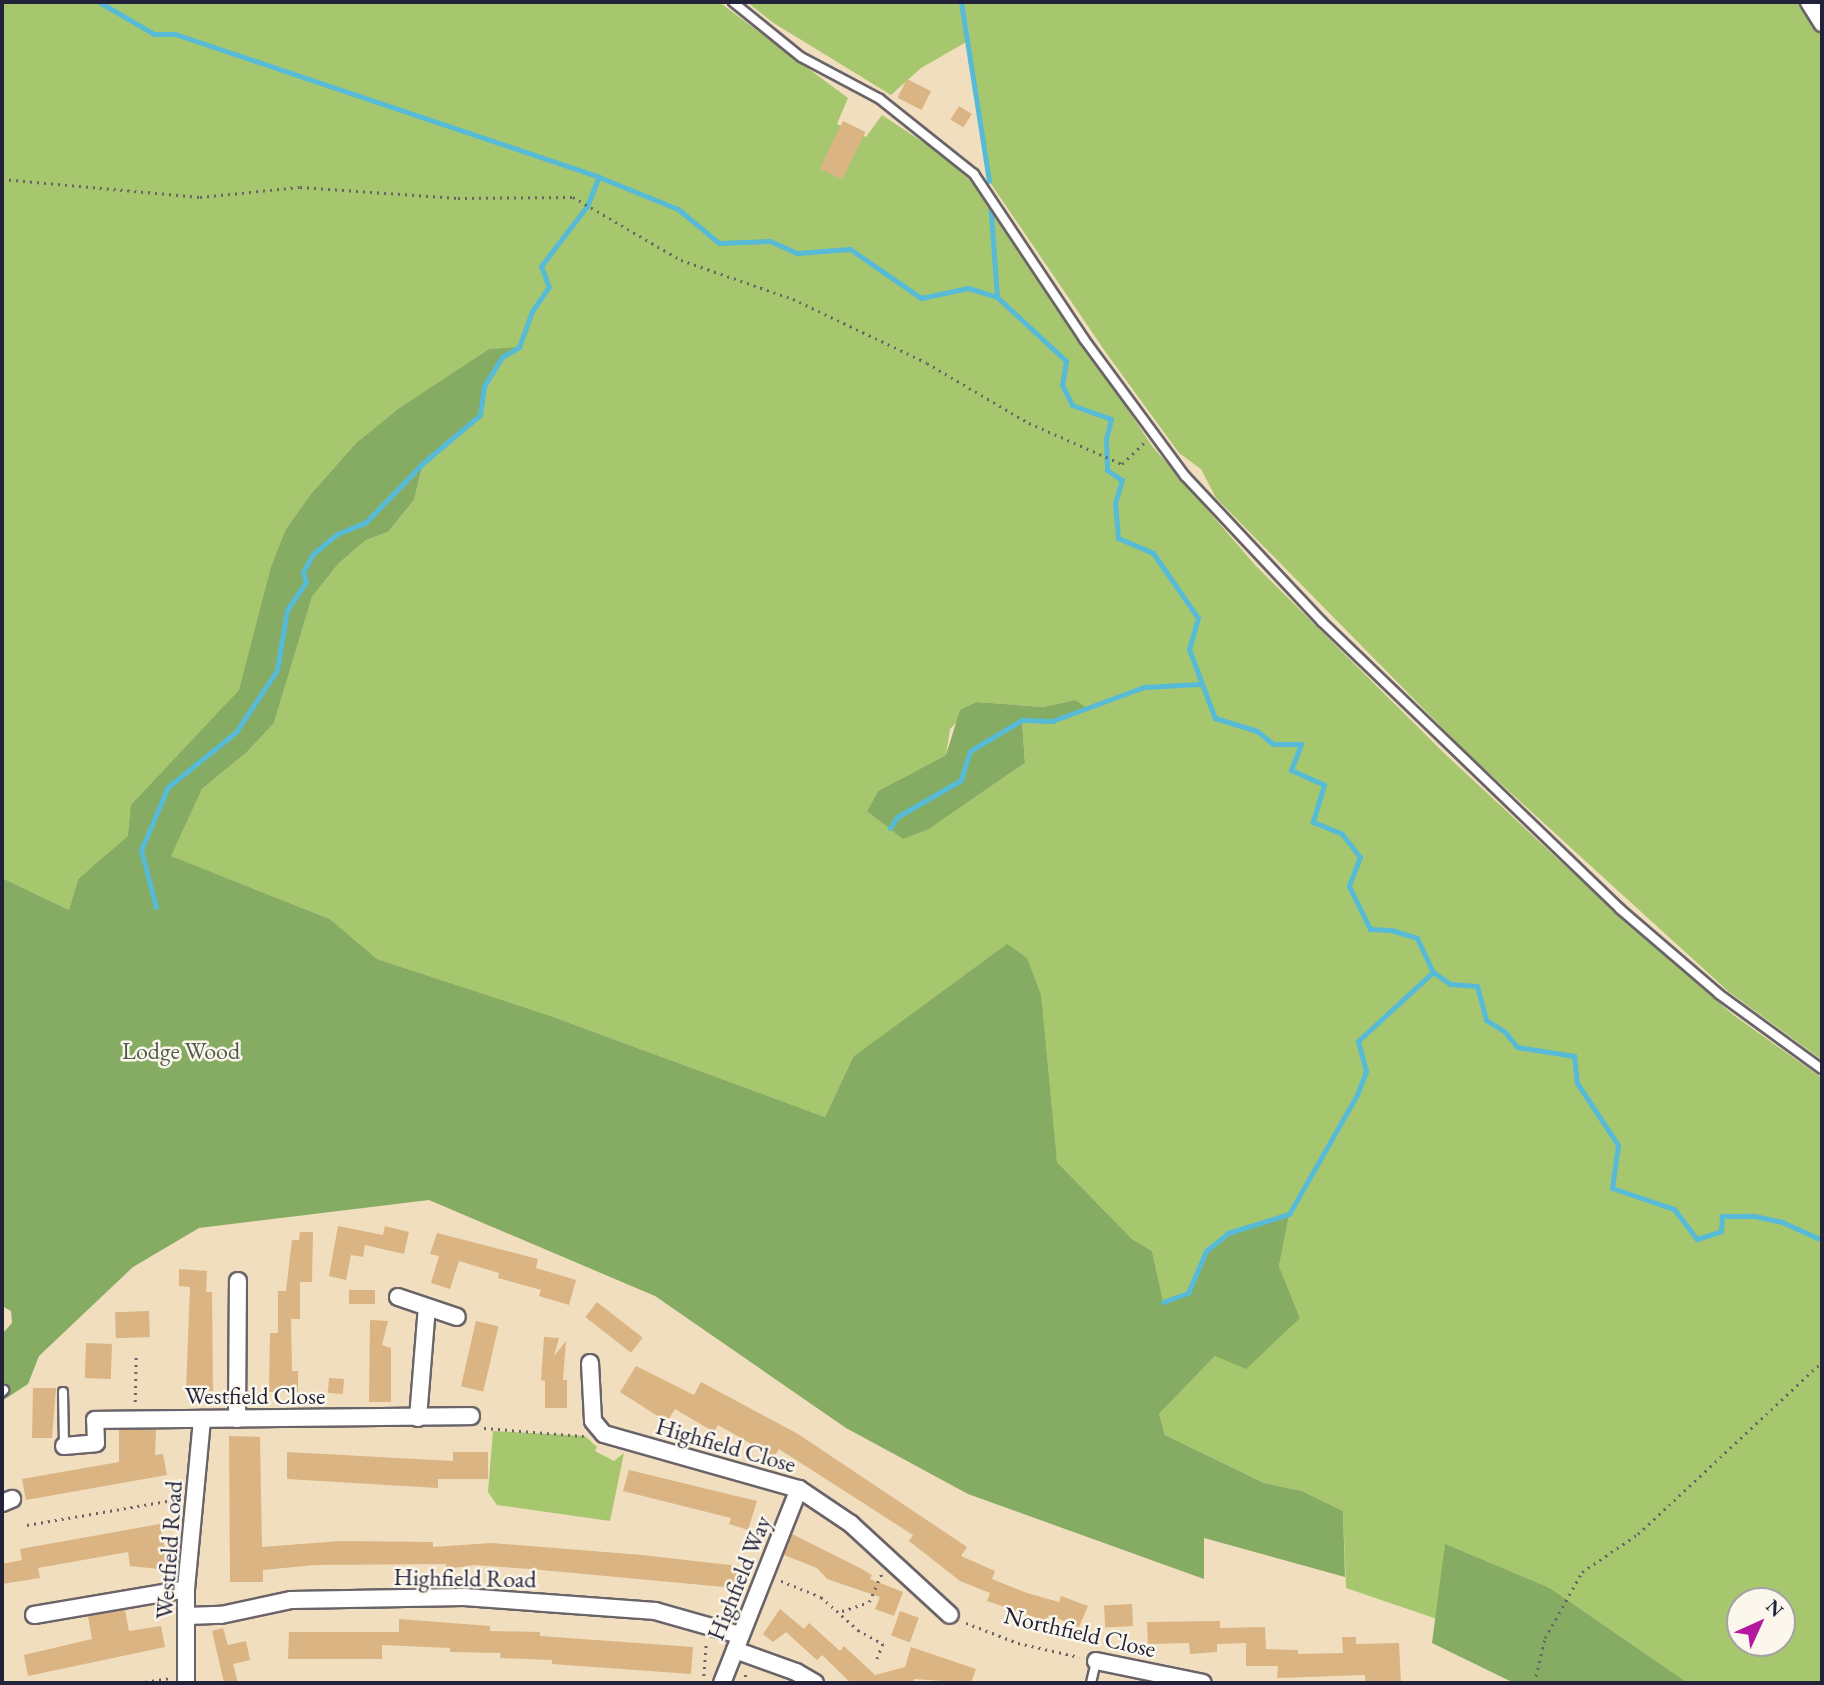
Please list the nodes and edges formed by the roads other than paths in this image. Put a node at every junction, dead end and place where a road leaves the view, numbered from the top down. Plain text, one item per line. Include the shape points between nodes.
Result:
1 (733, 2) edge
2 (1809, 2) edge
3 (1822, 23) edge
4 (1822, 1069) edge
5 (238, 1281) dead end
6 (398, 1297) dead end
7 (427, 1307) junction
8 (457, 1317) dead end
9 (590, 1363) dead end
10 (63, 1392) dead end
11 (471, 1416) road end
12 (418, 1418) junction
13 (202, 1419) junction
14 (237, 1419) junction
15 (64, 1446) joint
16 (799, 1489) junction
17 (186, 1589) junction
18 (34, 1615) dead end
19 (950, 1615) road end
20 (187, 1616) junction
21 (738, 1643) junction
22 (1096, 1661) joint
23 (186, 1679) edge
24 (722, 1683) edge
25 (815, 1683) edge
26 (1091, 1683) edge
27 (1203, 1683) edge

1 - 4 lane via 801,57 880,99 974,174 1084,339 1185,476 1322,622 1532,827 1719,994
2 - 3 street
5 - 14 street
6 - 7 street
7 - 8 street
7 - 12 street
9 - 16 street, Highfield Close via 593,1421 610,1437
10 - 15 lane
11 - 12 street, Westfield Close
12 - 14 street, Westfield Close
13 - 14 street, Westfield Close
13 - 15 street, Westfield Close via 95,1420 96,1443
13 - 17 street, Westfield Road
16 - 19 street, Highfield Close via 851,1524
16 - 21 street, Highfield Way
17 - 18 street
17 - 20 street, Westfield Road
20 - 21 street, Highfield Road via 221,1615 291,1600 464,1597 656,1611 708,1626
20 - 23 street, Westfield Road
21 - 24 street, Highfield Way
21 - 25 street, Highfield Road
22 - 26 lane
22 - 27 street, Northfield Close

